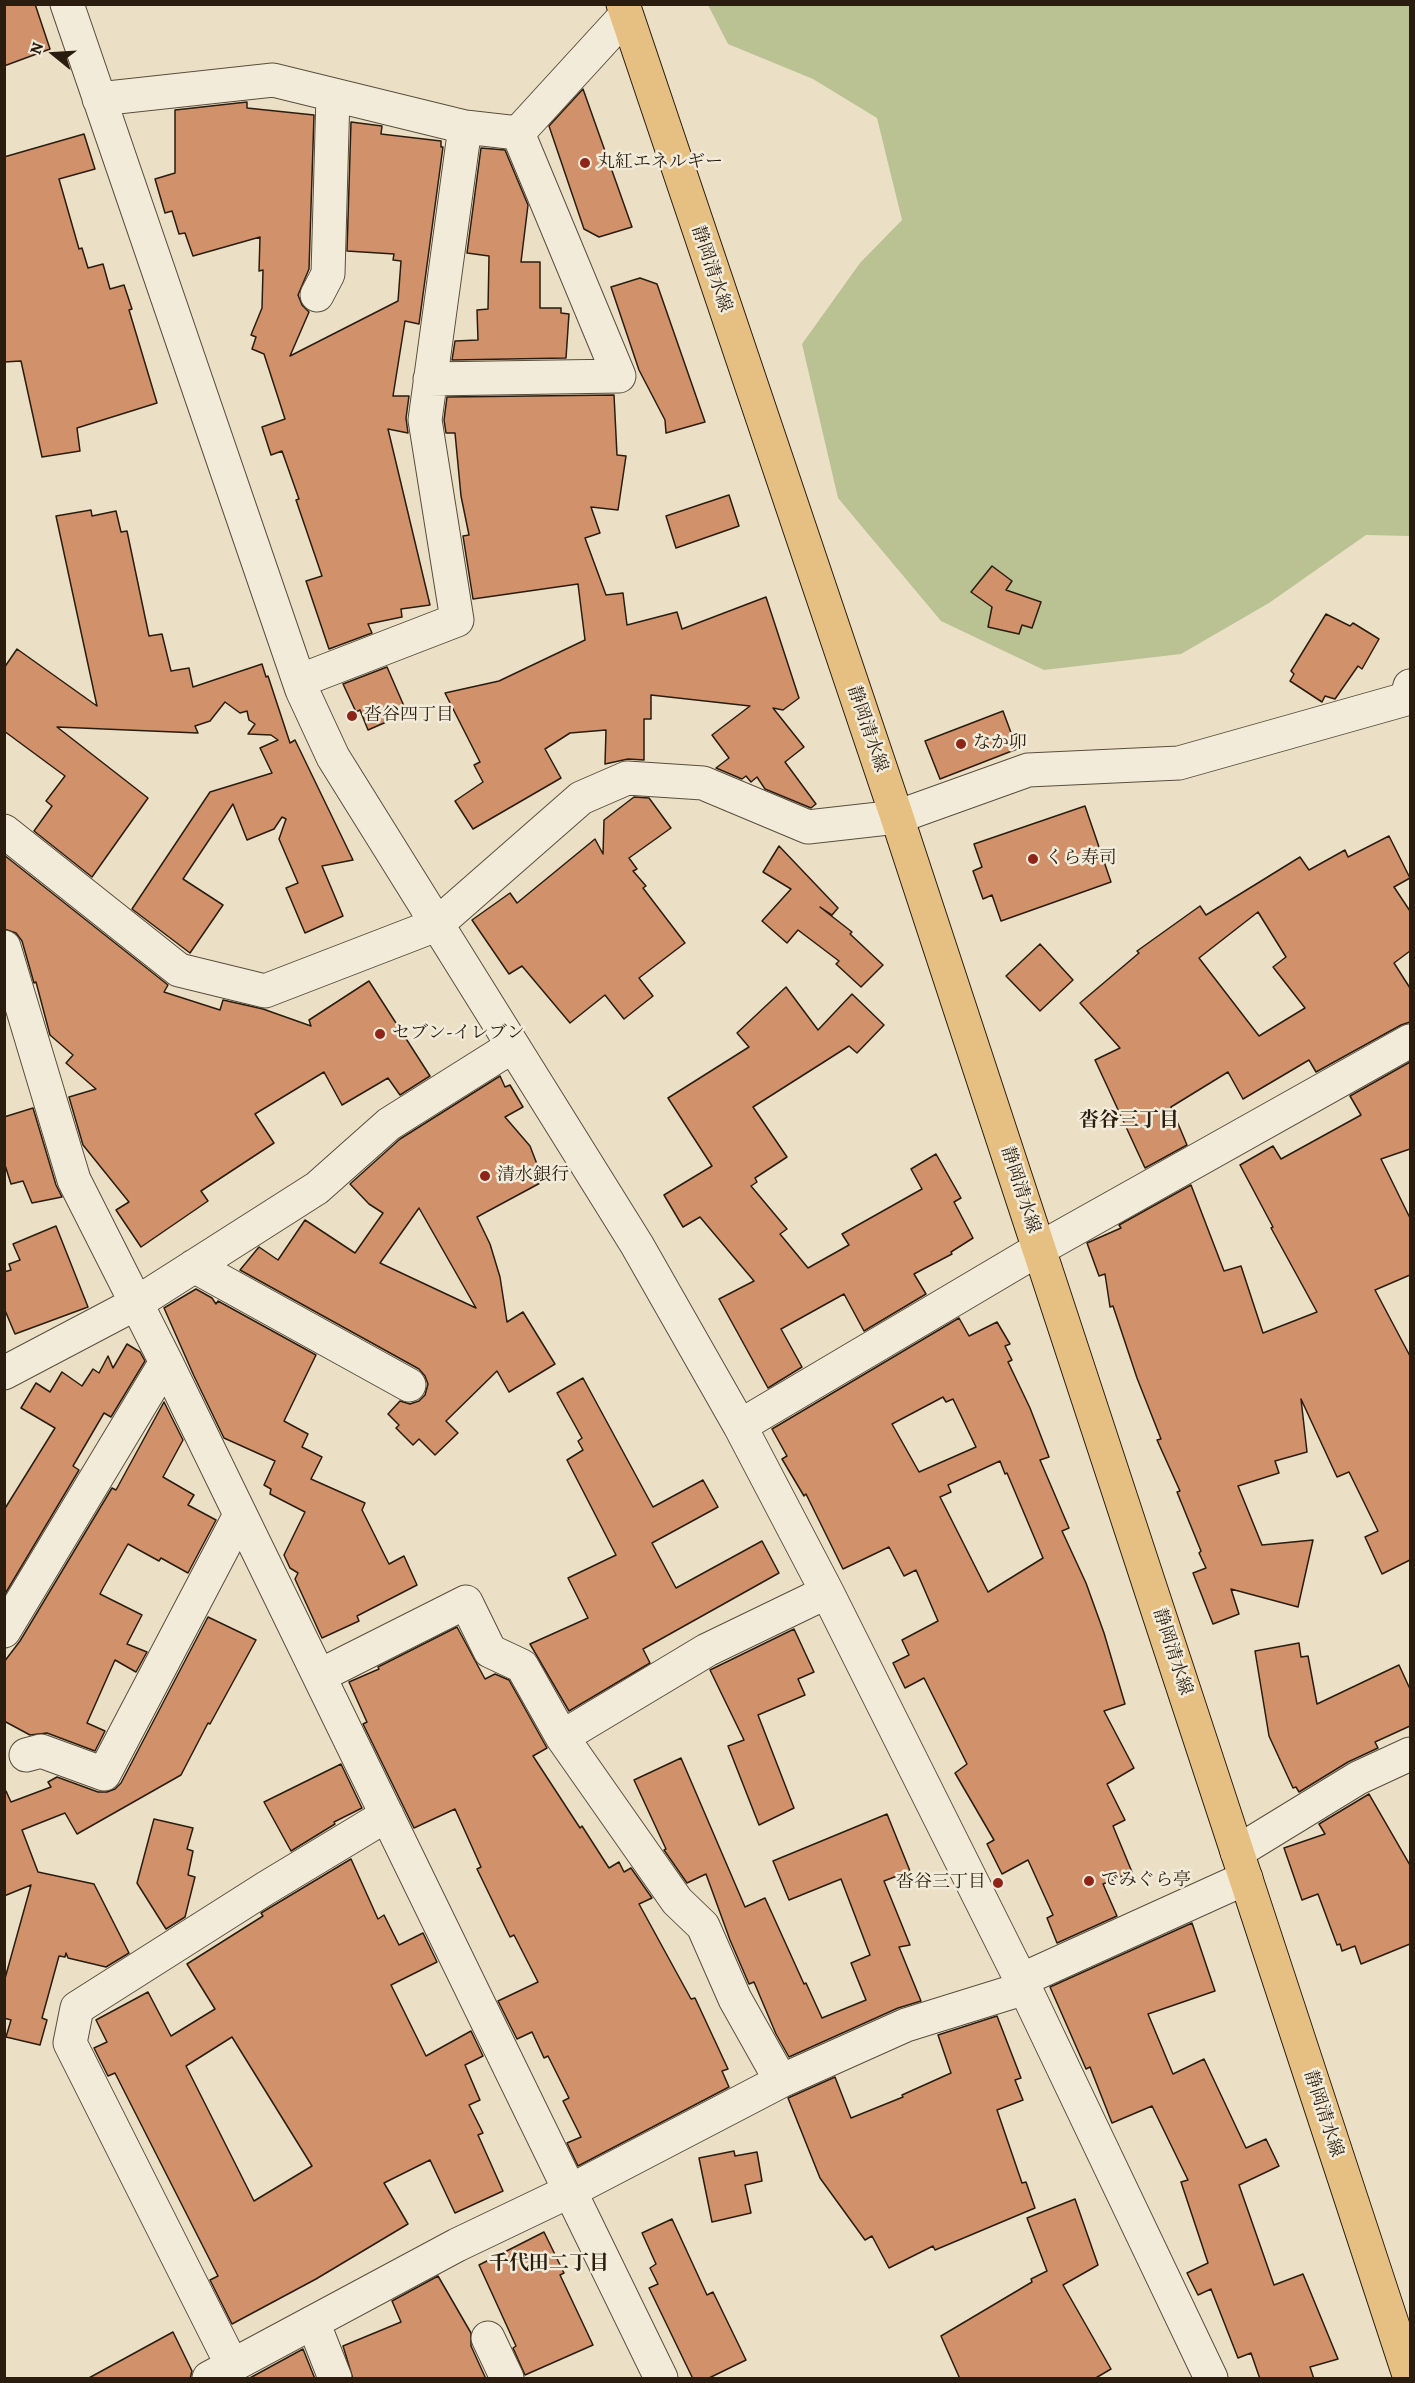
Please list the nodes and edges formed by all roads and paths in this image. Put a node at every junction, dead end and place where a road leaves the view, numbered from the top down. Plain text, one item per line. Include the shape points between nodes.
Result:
1 (67, 4) edge
2 (624, 10) edge
3 (333, 95) junction
4 (99, 99) junction
5 (465, 127) junction
6 (518, 133) junction
7 (317, 294) dead end
8 (430, 378) junction
9 (299, 681) junction
10 (1410, 686) edge
11 (897, 817) junction
12 (4, 831) edge
13 (436, 925) junction
14 (4, 947) edge
15 (1410, 1041) edge
16 (513, 1046) junction
17 (1039, 1250) junction
18 (194, 1266) junction
19 (135, 1304) junction
20 (166, 1362) junction
21 (4, 1372) edge
22 (408, 1385) dead end
23 (740, 1426) junction
24 (240, 1515) junction
25 (826, 1592) junction
26 (4, 1631) edge
27 (319, 1676) junction
28 (562, 1737) junction
29 (12, 1754) edge
30 (1410, 1754) edge
31 (387, 1815) junction
32 (1241, 1865) junction
33 (1023, 1984) junction
34 (781, 2081) junction
35 (570, 2192) junction
36 (313, 2322) junction
37 (488, 2338) dead end
38 (220, 2372) edge
39 (335, 2379) edge
40 (507, 2379) edge
41 (662, 2379) edge
42 (1211, 2379) edge
43 (1410, 2379) edge

1 - 4 street
2 - 6 street
2 - 11 main road, 静岡清水線
3 - 4 street via 273,80
3 - 5 street
3 - 7 street via 328,274
4 - 9 street
5 - 6 street
5 - 8 street
6 - 8 street via 620,375
8 - 9 street via 425,420 457,620
9 - 13 street via 333,758
10 - 11 street via 1406,699 1179,763 1028,770
11 - 13 street via 808,827 703,783 627,778 581,798
11 - 17 main road, 静岡清水線
12 - 13 street via 179,970 265,991
13 - 16 street
14 - 19 street via 74,1180
15 - 17 street
16 - 18 street via 389,1124 317,1188
16 - 23 street via 637,1245
17 - 23 street
17 - 32 main road, 静岡清水線
18 - 19 street
18 - 22 street
19 - 20 street
19 - 21 street
20 - 24 street
20 - 26 street
23 - 25 street
24 - 27 street
24 - 29 street via 104,1774 41,1751
25 - 28 street via 706,1650
25 - 33 street
27 - 28 street via 466,1602 490,1651 522,1666
27 - 31 street
28 - 34 street via 677,1901 703,1926 735,1999
30 - 32 street via 1359,1778
31 - 35 street
31 - 38 street via 77,2008 70,2043
32 - 33 street
32 - 43 main road, 静岡清水線
33 - 34 street via 906,2025
33 - 42 street
34 - 35 street
35 - 36 street
35 - 41 street
36 - 38 street
36 - 39 street
37 - 40 street

